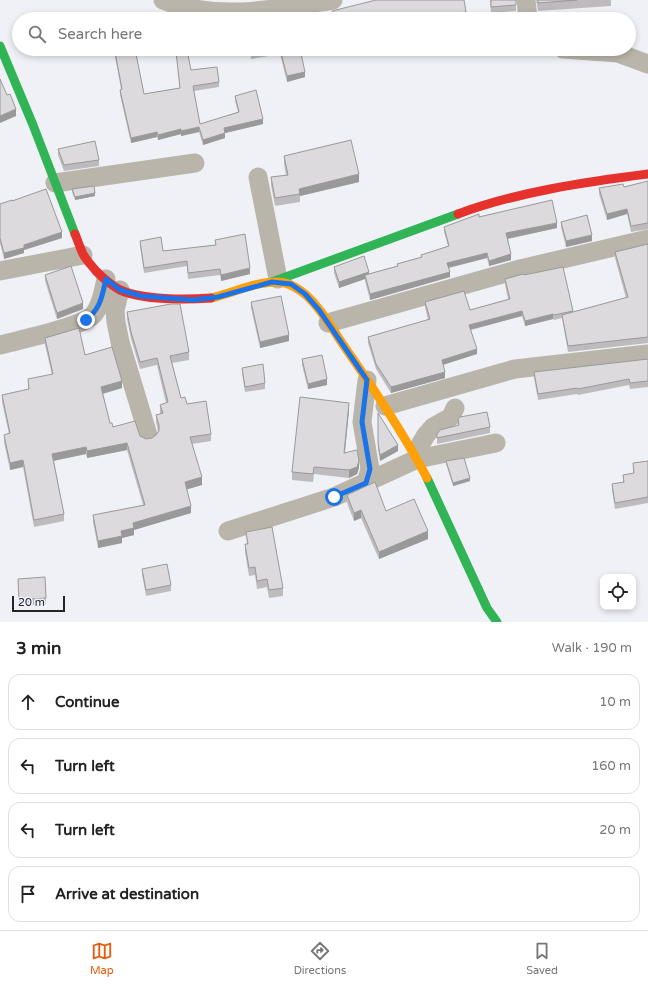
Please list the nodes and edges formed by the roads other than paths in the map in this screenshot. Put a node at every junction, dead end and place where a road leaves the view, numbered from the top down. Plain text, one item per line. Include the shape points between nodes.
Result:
1 (163, 0) edge
2 (333, 0) edge
3 (526, 0) edge
4 (527, 12) edge
5 (0, 46) edge
6 (626, 56) edge
7 (648, 64) edge
8 (195, 163) dead end
9 (648, 174) edge
10 (258, 177) dead end
11 (55, 184) junction
12 (648, 239) edge
13 (83, 255) junction
14 (0, 272) edge
15 (275, 280) junction
16 (113, 284) junction
17 (328, 323) junction
18 (0, 345) edge
19 (648, 354) edge
20 (367, 380) junction
21 (385, 406) junction
22 (455, 408) dead end
23 (148, 435) dead end
24 (496, 443) dead end
25 (417, 459) junction
26 (366, 483) junction
27 (228, 531) dead end
28 (497, 622) edge

1 - 2 street via 189,9 215,12 247,12
3 - 4 street
5 - 11 street
6 - 7 street
8 - 11 street
9 - 15 street via 535,193 478,207
10 - 15 street
11 - 13 street
12 - 17 street via 520,269
13 - 14 street
13 - 16 street via 93,269
15 - 16 street via 218,297 193,300 141,296
15 - 17 street via 291,284 305,294
16 - 18 street via 94,314 86,320
16 - 23 street via 120,342
17 - 20 street
19 - 21 street via 515,369
20 - 21 street
20 - 26 street via 362,422 370,469
21 - 25 street
22 - 25 street via 451,417 433,427 426,435 420,444
24 - 25 street
25 - 26 street
25 - 28 street via 487,608
26 - 27 street via 323,501

